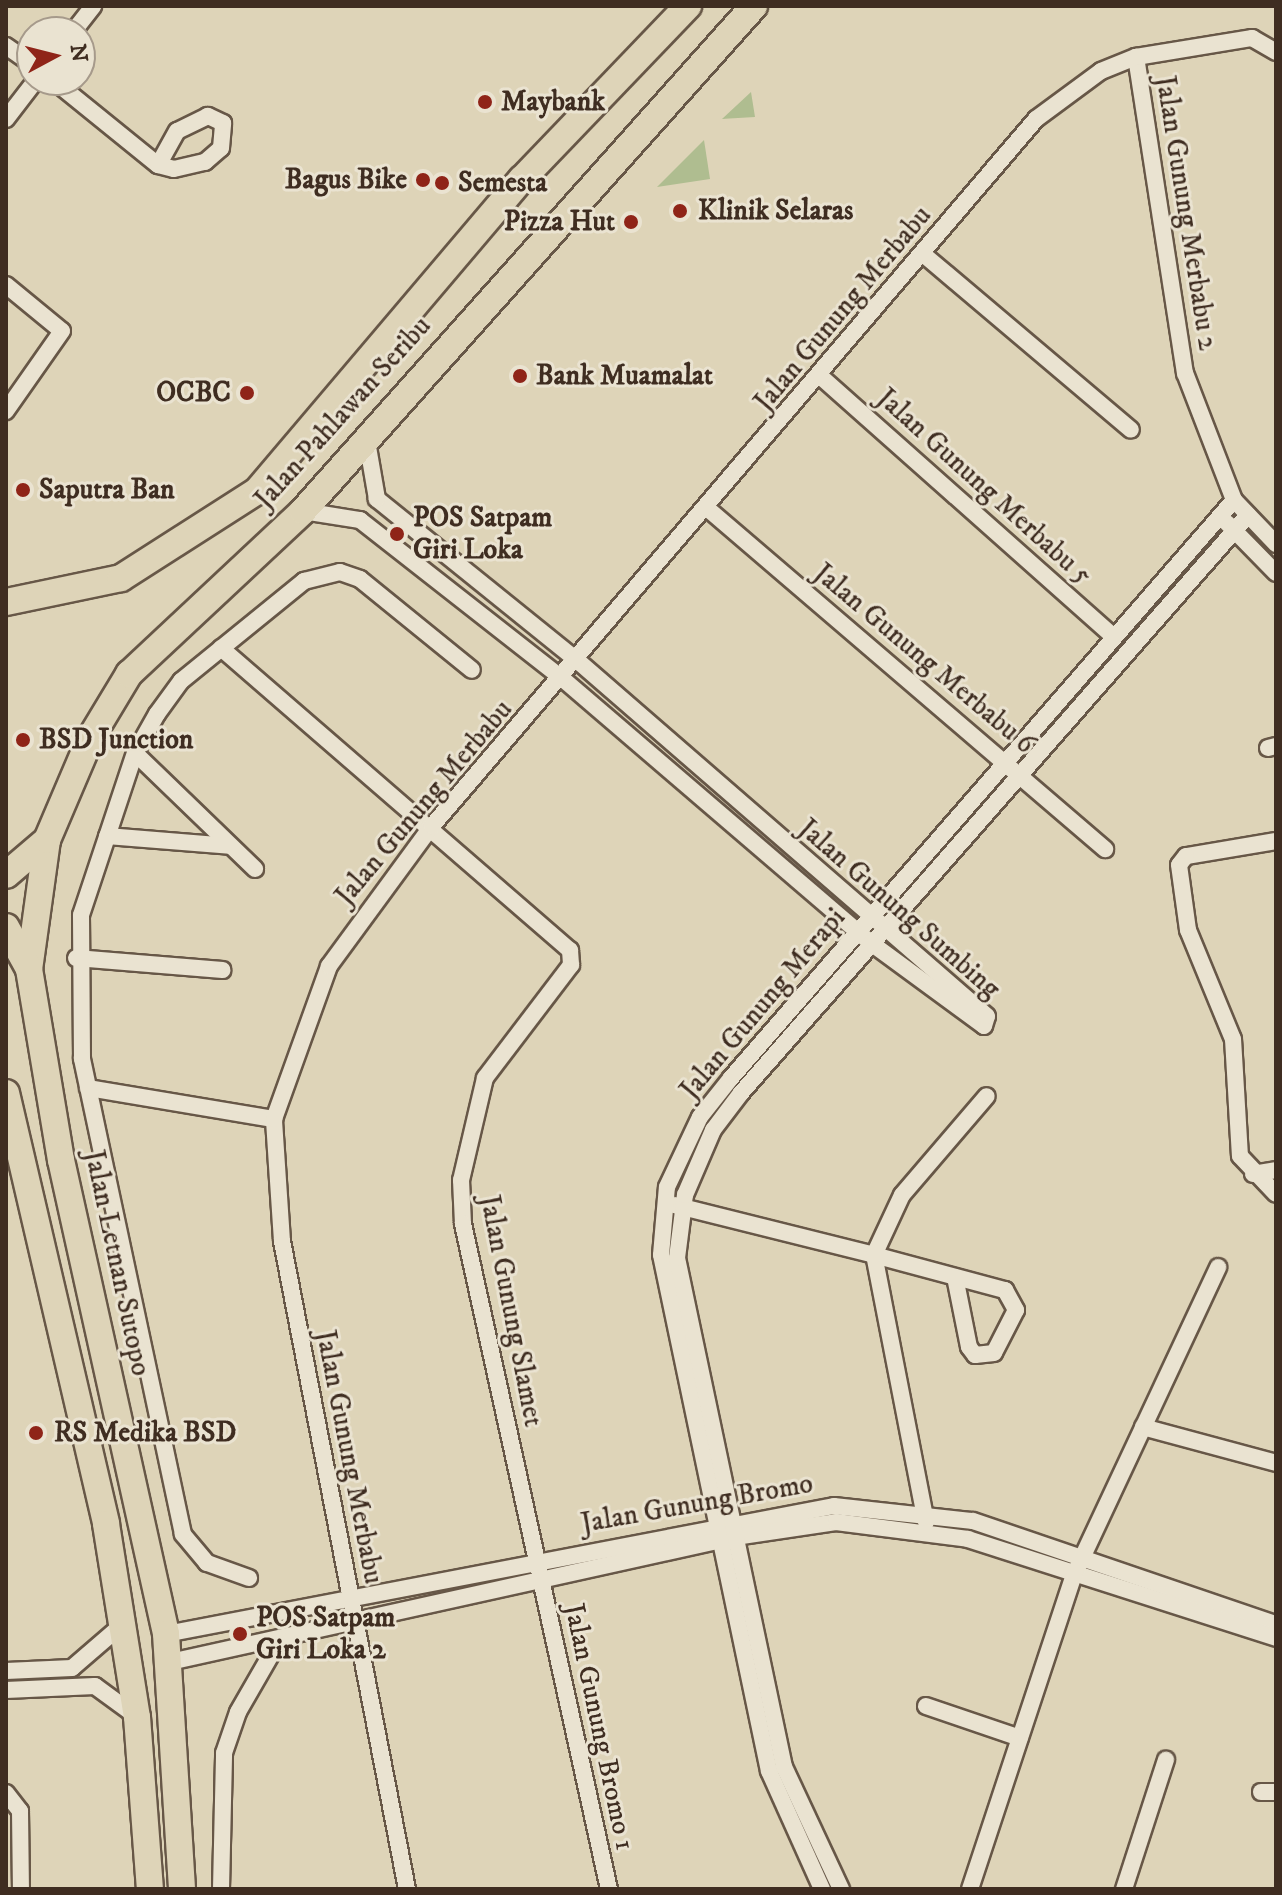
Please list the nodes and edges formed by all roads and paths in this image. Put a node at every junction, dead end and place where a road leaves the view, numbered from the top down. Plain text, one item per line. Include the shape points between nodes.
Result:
1 (688, 6) edge
2 (754, 6) edge
3 (1276, 52) edge
4 (1136, 57) junction
5 (24, 96) edge
6 (73, 96) edge
7 (6, 119) edge
8 (158, 165) dead end
9 (923, 254) junction
10 (6, 285) edge
11 (820, 376) junction
12 (6, 411) edge
13 (1131, 430) dead end
14 (367, 441) junction
15 (1234, 500) junction
16 (708, 509) junction
17 (303, 511) junction
18 (1219, 515) junction
19 (1248, 515) junction
20 (1233, 530) junction
21 (1276, 544) edge
22 (1276, 573) edge
23 (6, 602) edge
24 (1113, 636) junction
25 (221, 648) junction
26 (579, 662) junction
27 (472, 670) dead end
28 (564, 680) junction
29 (135, 753) junction
30 (1005, 761) junction
31 (1019, 773) junction
32 (432, 826) junction
33 (107, 836) junction
34 (47, 840) junction
35 (1276, 841) edge
36 (230, 846) junction
37 (1105, 849) dead end
38 (255, 869) dead end
39 (6, 875) edge
40 (876, 923) junction
41 (6, 927) edge
42 (864, 937) junction
43 (76, 958) junction
44 (29, 969) junction
45 (223, 970) dead end
46 (88, 1088) junction
47 (6, 1093) edge
48 (987, 1096) dead end
49 (274, 1119) junction
50 (1276, 1170) edge
51 (1253, 1174) junction
52 (1276, 1194) edge
53 (665, 1203) junction
54 (683, 1206) junction
55 (874, 1255) junction
56 (1218, 1267) dead end
57 (955, 1277) junction
58 (1143, 1427) junction
59 (1276, 1463) edge
60 (926, 1521) junction
61 (726, 1530) junction
62 (1081, 1557) junction
63 (535, 1562) junction
64 (1074, 1575) junction
65 (249, 1578) dead end
66 (540, 1580) junction
67 (350, 1601) junction
68 (354, 1620) junction
69 (123, 1624) junction
70 (1276, 1624) edge
71 (166, 1634) junction
72 (1276, 1638) edge
73 (280, 1639) junction
74 (170, 1662) junction
75 (6, 1671) edge
76 (6, 1690) edge
77 (926, 1706) dead end
78 (137, 1717) junction
79 (1020, 1738) junction
80 (1166, 1760) dead end
81 (6, 1793) edge
82 (607, 1887) edge
83 (21, 1889) edge
84 (150, 1889) edge
85 (182, 1889) edge
86 (221, 1889) edge
87 (407, 1889) edge
88 (822, 1889) edge
89 (841, 1889) edge
90 (970, 1889) edge
91 (1124, 1889) edge

1 - 23 main road, Jalan Pahlawan Seribu via 522,179 257,491 121,578
2 - 14 main road, Jalan Pahlawan Seribu
3 - 4 street, Jalan Gunung Merbabu via 1252,38
4 - 9 street, Jalan Gunung Merbabu via 1101,71 1036,119
4 - 15 street, Jalan Gunung Merbabu 2 via 1174,330
5 - 7 street
6 - 8 street
9 - 11 street, Jalan Gunung Merbabu
9 - 13 street
10 - 12 street via 62,331
11 - 16 street, Jalan Gunung Merbabu
11 - 24 street, Jalan Gunung Merbabu 5
14 - 17 main road, Jalan Pahlawan Seribu
14 - 26 street, Jalan Gunung Sumbing via 377,499
15 - 18 street, Jalan Gunung Merapi
15 - 19 street, Jalan Gunung Merbabu 2
16 - 26 street, Jalan Gunung Merbabu
16 - 30 street, Jalan Gunung Merbabu 6
17 - 28 street, Jalan Gunung Sumbing via 357,518
17 - 34 main road, Jalan Pahlawan Seribu via 129,674 91,737
18 - 20 street
18 - 24 street, Jalan Gunung Merapi
19 - 20 street, Jalan Gunung Merapi
19 - 21 street, Jalan Gunung Merbabu 2
20 - 22 street
20 - 31 street, Jalan Gunung Merapi
24 - 30 street, Jalan Gunung Merapi
25 - 27 street via 304,581 340,572 360,579
25 - 29 street via 181,681
25 - 32 street, Jalan Gunung Slamet
26 - 28 street, Jalan Gunung Merbabu
26 - 40 street, Jalan Gunung Sumbing
28 - 32 street, Jalan Gunung Merbabu
28 - 42 street, Jalan Gunung Sumbing
29 - 33 street
29 - 36 street
30 - 31 street, Jalan Gunung Merbabu 6
30 - 40 street, Jalan Gunung Merapi
31 - 37 street, Jalan Gunung Merbabu 6
31 - 40 street, Jalan Gunung Merapi
32 - 49 street, Jalan Gunung Merbabu via 329,966
32 - 63 street, Jalan Gunung Slamet via 570,950 571,965 485,1078 461,1180 463,1224
33 - 36 street
33 - 43 street via 81,915
34 - 39 main road, Jalan Pahlawan Seribu
34 - 44 main road, Jalan Letnan Sutopo
35 - 51 street via 1179,862 1188,930 1233,1039 1240,1156
36 - 38 street
40 - 42 street, Jalan Gunung Merapi
40 - 42 street, Jalan Gunung Sumbing via 987,1016 984,1026
41 - 44 main road
42 - 53 street, Jalan Gunung Merapi via 700,1117
42 - 54 street, Jalan Gunung Merapi via 713,1130
43 - 45 street
43 - 46 street
44 - 71 main road, Jalan Letnan Sutopo via 61,1160
46 - 49 street
46 - 65 street via 183,1534 207,1563
47 - 69 main road
48 - 55 street via 902,1195
49 - 67 street, Jalan Gunung Merbabu via 282,1241
50 - 51 street
51 - 52 street
53 - 54 street
53 - 61 street, Jalan Gunung Merapi via 661,1255
54 - 55 street
54 - 61 street, Jalan Gunung Merapi via 677,1258
55 - 57 street
55 - 60 street
56 - 58 street
57 - 57 street via 969,1347 975,1355 994,1353 1016,1310 1014,1298
58 - 59 street
58 - 62 street
60 - 61 street, Jalan Gunung Bromo
60 - 62 street, Jalan Gunung Bromo
60 - 64 street, Jalan Gunung Bromo
61 - 63 street, Jalan Gunung Bromo
61 - 66 street, Jalan Gunung Bromo
61 - 88 street via 778,1803
61 - 89 street via 784,1767
62 - 64 street
62 - 70 street, Jalan Gunung Bromo
63 - 66 street, Jalan Gunung Slamet
63 - 67 street, Jalan Gunung Bromo
64 - 72 street, Jalan Gunung Bromo
64 - 79 street
66 - 68 street, Jalan Gunung Bromo
66 - 82 street, Jalan Gunung Bromo 1
67 - 68 street, Jalan Gunung Merbabu
67 - 71 street, Jalan Gunung Bromo
68 - 73 street, Jalan Gunung Bromo
68 - 87 street, Jalan Gunung Merbabu
69 - 75 street via 72,1668
69 - 78 main road
71 - 74 main road, Jalan Letnan Sutopo
73 - 74 street, Jalan Gunung Bromo
73 - 86 street via 238,1712 224,1753
74 - 85 main road, Jalan Letnan Sutopo
76 - 78 street via 95,1686
77 - 79 street
78 - 84 main road
79 - 90 street
80 - 91 street
81 - 83 street via 20,1811

